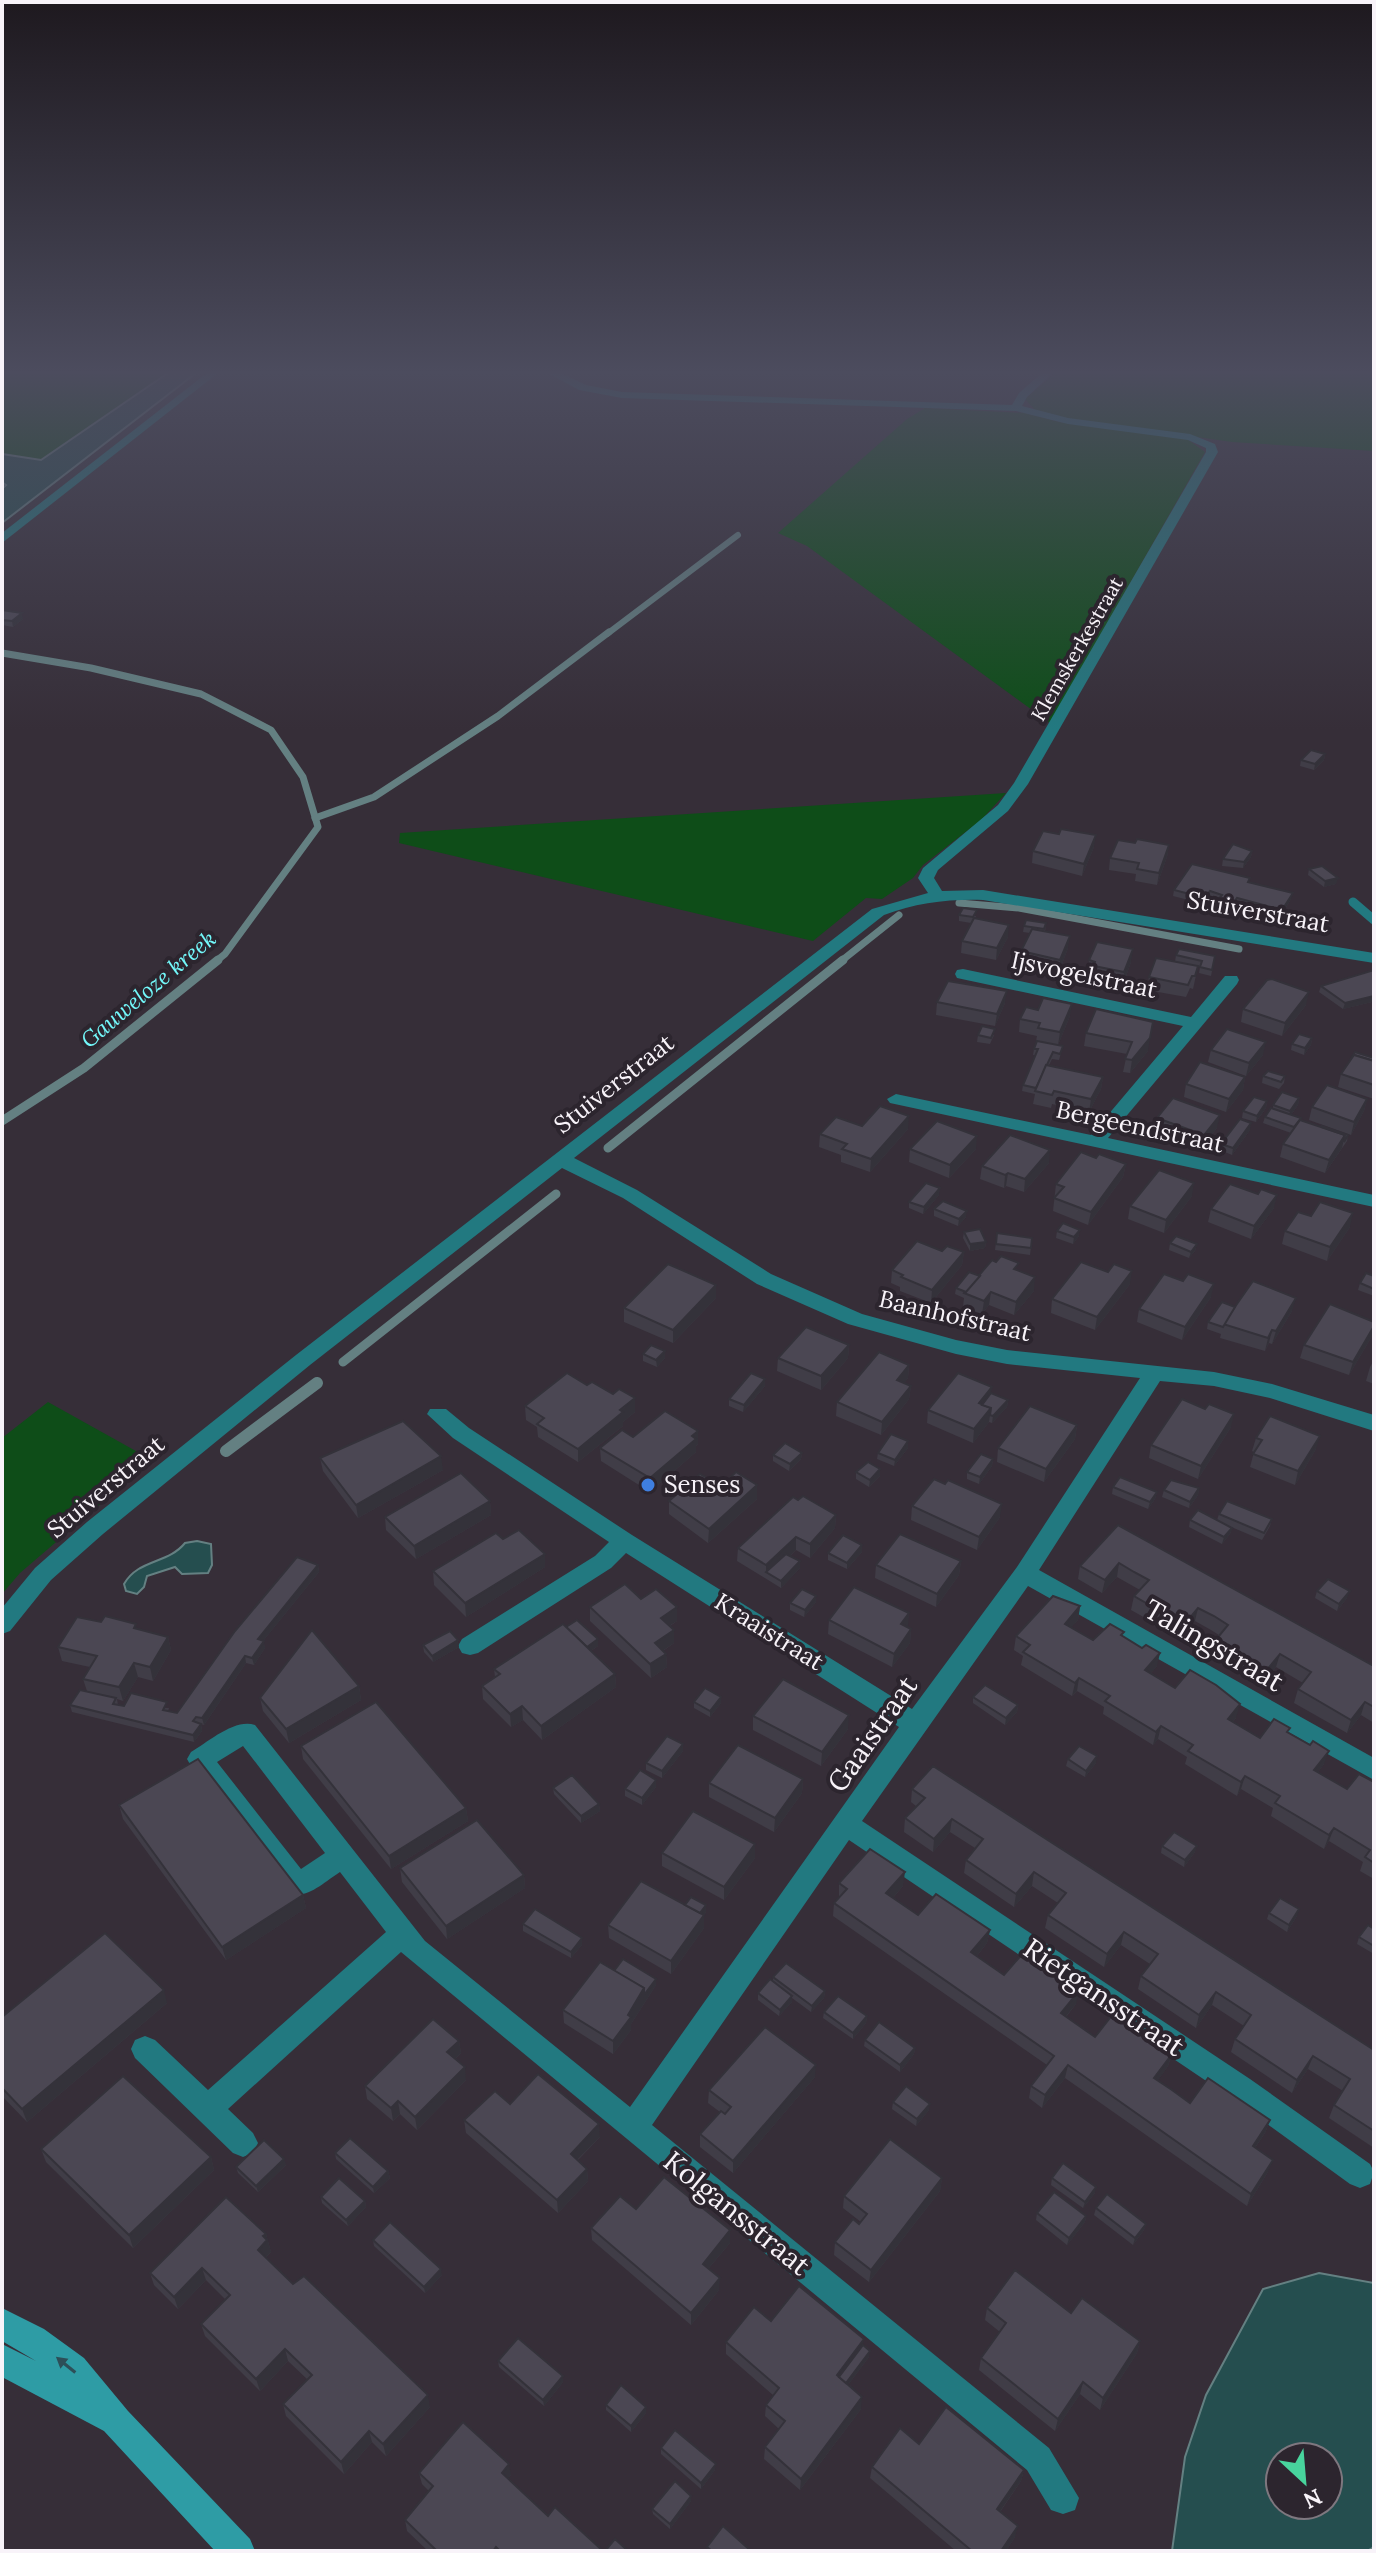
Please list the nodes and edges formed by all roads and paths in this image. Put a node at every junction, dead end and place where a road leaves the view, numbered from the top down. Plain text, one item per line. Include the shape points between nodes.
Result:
1 (62, 492) edge
2 (1189, 492) edge
3 (2, 539) edge
4 (937, 895) junction
5 (1353, 902) dead end
6 (1374, 920) edge
7 (1374, 958) edge
8 (963, 974) dead end
9 (1231, 980) dead end
10 (1195, 1023) junction
11 (896, 1099) dead end
12 (1094, 1143) junction
13 (560, 1159) junction
14 (1374, 1181) edge
15 (1369, 1200) edge
16 (1155, 1372) junction
17 (438, 1414) dead end
18 (1374, 1423) edge
19 (624, 1541) junction
20 (1025, 1573) junction
21 (2, 1625) edge
22 (470, 1646) dead end
23 (915, 1724) junction
24 (1374, 1770) edge
25 (846, 1824) junction
26 (343, 1856) junction
27 (403, 1934) junction
28 (145, 2049) dead end
29 (208, 2109) junction
30 (633, 2128) junction
31 (243, 2143) dead end
32 (1360, 2174) dead end
33 (2, 2324) edge
34 (2, 2360) edge
35 (117, 2422) junction
36 (1063, 2498) dead end
37 (238, 2551) edge

1 - 3 street
2 - 4 street, Klemskerkestraat via 1021,784 1003,808 931,868 926,878
4 - 7 street, Stuiverstraat via 1019,899
4 - 13 street, Stuiverstraat via 878,912
5 - 6 lane
8 - 10 street, Ijsvogelstraat
9 - 10 street
10 - 12 street
11 - 12 street, Bergeendstraat
12 - 15 street, Bergeendstraat
13 - 16 street, Baanhofstraat via 630,1194 764,1279 855,1319 1007,1357
13 - 21 street, Stuiverstraat via 95,1528 43,1574
14 - 15 street
16 - 18 street, Baanhofstraat via 1272,1391
16 - 20 street, Gaaistraat
17 - 19 street, Kraaistraat
19 - 22 street via 603,1562
19 - 23 street, Kraaistraat
20 - 23 street, Gaaistraat
20 - 24 street, Talingstraat
23 - 25 street, Gaaistraat
25 - 30 street, Gaaistraat
25 - 32 street, Rietgansstraat
26 - 26 street, Kolgansstraat via 246,1732 200,1759 298,1885
26 - 27 street, Kolgansstraat
27 - 29 street
27 - 30 street, Kolgansstraat via 450,1979
28 - 29 street
29 - 31 street
30 - 36 street, Kolgansstraat via 1038,2459
35 -> 33 main road via 73,2369
34 - 35 main road
35 - 37 main road

